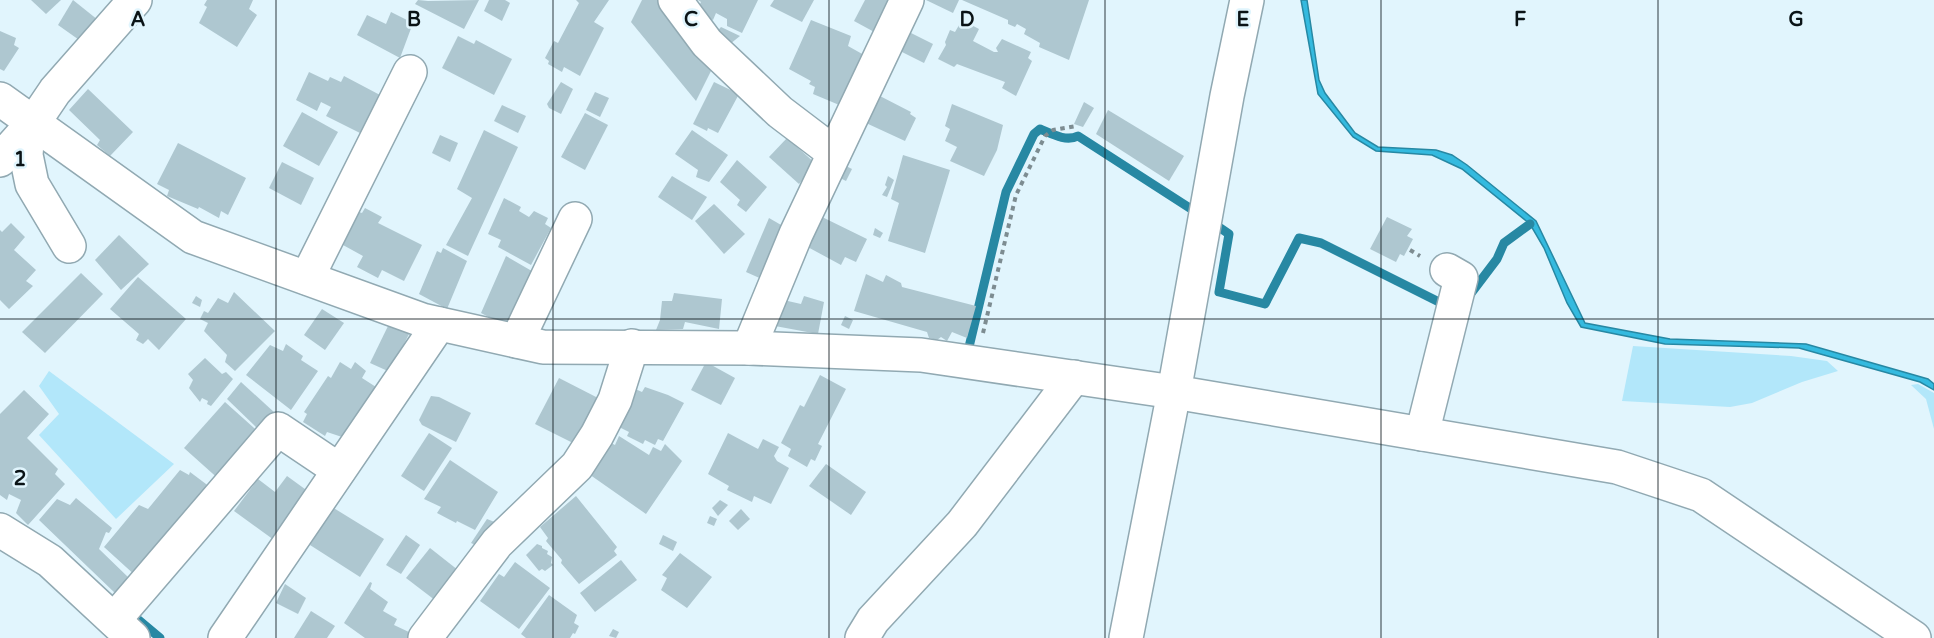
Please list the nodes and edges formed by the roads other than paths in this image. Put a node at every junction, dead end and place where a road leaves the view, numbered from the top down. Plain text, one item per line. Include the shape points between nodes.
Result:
1 (135, 0) edge
2 (675, 0) edge
3 (907, 0) edge
4 (1247, 0) edge
5 (410, 72) dead end
6 (0, 99) edge
7 (31, 126) junction
8 (834, 153) junction
9 (0, 160) edge
10 (575, 219) dead end
11 (69, 246) dead end
12 (1448, 270) dead end
13 (307, 279) junction
14 (439, 324) junction
15 (517, 341) junction
16 (632, 346) junction
17 (749, 348) junction
18 (1074, 377) junction
19 (1174, 392) junction
20 (1422, 434) junction
21 (339, 470) junction
22 (0, 530) edge
23 (124, 629) edge
24 (225, 638) edge
25 (425, 638) edge
26 (862, 638) edge
27 (1126, 638) edge
28 (1914, 638) edge

1 - 7 street via 55,91
2 - 8 street via 707,43 780,112
3 - 8 street
4 - 19 street
5 - 13 street
6 - 7 street
7 - 9 street
7 - 11 street via 26,155 32,184
7 - 13 street via 193,237
8 - 17 street
10 - 15 street
12 - 20 street via 1461,278
13 - 14 street
14 - 15 street
14 - 21 street
15 - 16 street via 543,347
16 - 17 street
16 - 25 street via 615,400 577,465 497,543
17 - 18 street via 921,355
18 - 19 street
18 - 26 street via 962,524 873,620
19 - 20 street
19 - 27 street
20 - 28 street via 1617,467 1701,495
21 - 23 street via 278,429
21 - 24 street
22 - 23 street via 50,561

